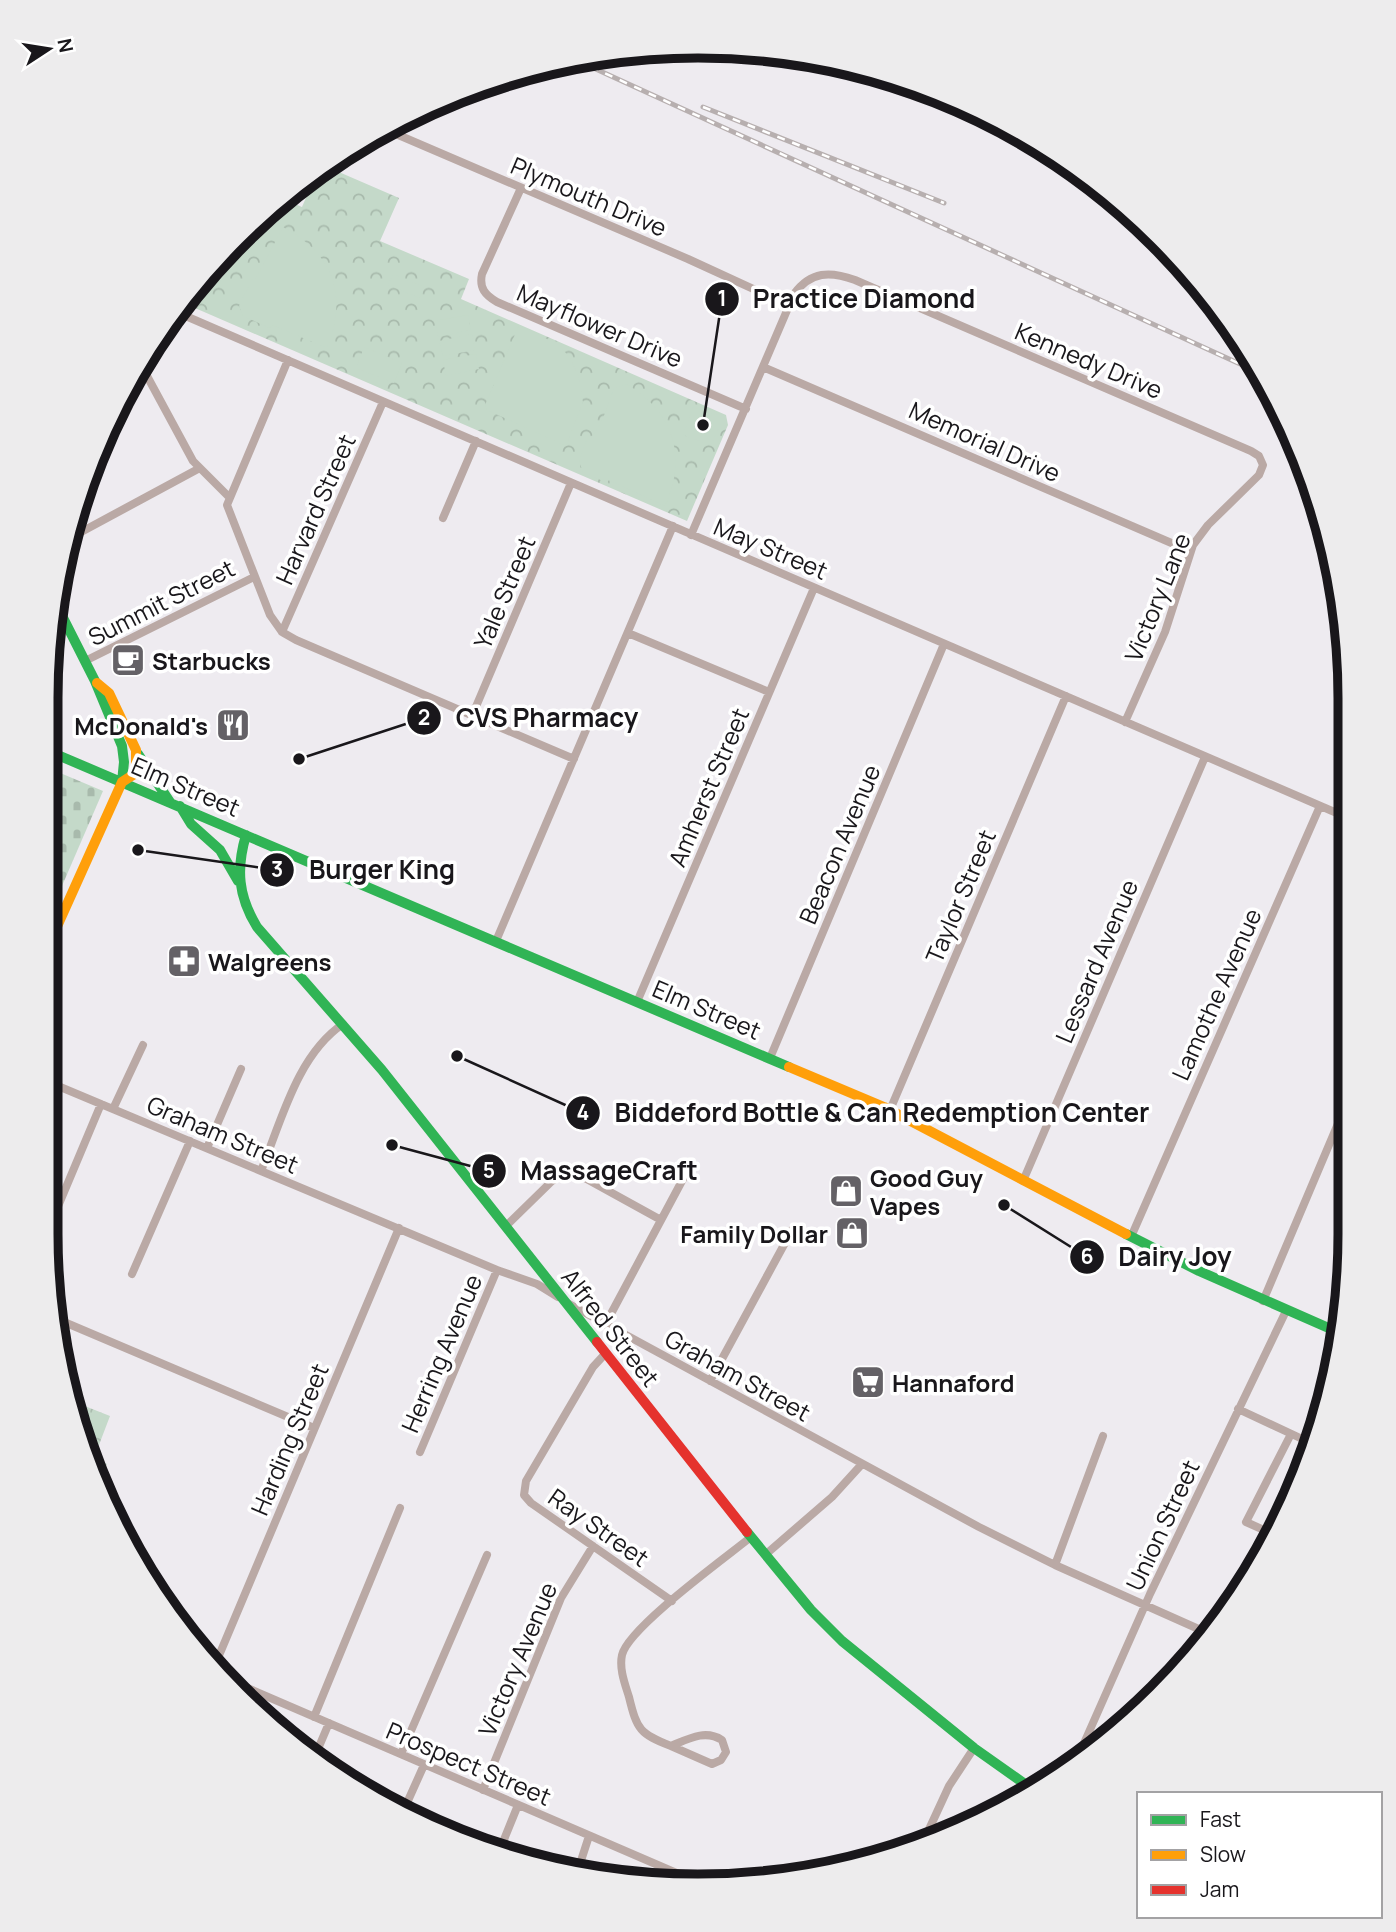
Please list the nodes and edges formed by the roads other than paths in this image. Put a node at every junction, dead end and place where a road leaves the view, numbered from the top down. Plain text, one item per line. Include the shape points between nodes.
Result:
1 (396, 134) edge
2 (521, 188) junction
3 (784, 303) junction
4 (185, 316) edge
5 (288, 360) junction
6 (763, 367) junction
7 (146, 374) edge
8 (383, 401) junction
9 (746, 409) junction
10 (476, 441) junction
11 (1263, 463) joint
12 (198, 469) junction
13 (571, 483) junction
14 (229, 497) junction
15 (443, 518) dead end
16 (673, 526) junction
17 (80, 533) edge
18 (691, 535) junction
19 (1190, 551) junction
20 (254, 577) junction
21 (814, 587) junction
22 (63, 617) edge
23 (282, 632) junction
24 (628, 633) junction
25 (944, 644) junction
26 (85, 661) junction
27 (95, 681) junction
28 (769, 692) junction
29 (1066, 696) junction
30 (472, 716) junction
31 (1125, 722) junction
32 (136, 750) junction
33 (58, 755) edge
34 (1205, 757) junction
35 (574, 759) junction
36 (122, 782) junction
37 (175, 804) junction
38 (1320, 806) junction
39 (1338, 814) edge
40 (246, 835) junction
41 (238, 880) junction
42 (58, 924) edge
43 (496, 941) junction
44 (637, 1002) junction
45 (343, 1024) junction
46 (143, 1045) dead end
47 (770, 1058) junction
48 (241, 1069) dead end
49 (58, 1086) edge
50 (101, 1104) junction
51 (114, 1109) junction
52 (890, 1110) junction
53 (1338, 1124) edge
54 (190, 1141) junction
55 (207, 1148) junction
56 (261, 1171) junction
57 (683, 1179) dead end
58 (1023, 1181) junction
59 (58, 1207) edge
60 (661, 1220) junction
61 (506, 1226) junction
62 (398, 1228) junction
63 (792, 1230) dead end
64 (1131, 1237) junction
65 (497, 1270) junction
66 (132, 1274) dead end
67 (564, 1301) junction
68 (1263, 1301) junction
69 (1286, 1311) junction
70 (64, 1322) edge
71 (605, 1325) junction
72 (1331, 1329) edge
73 (605, 1354) junction
74 (710, 1381) junction
75 (1238, 1409) junction
76 (314, 1428) junction
77 (1291, 1434) junction
78 (1103, 1436) dead end
79 (1304, 1440) edge
80 (420, 1452) dead end
81 (862, 1464) junction
82 (400, 1508) dead end
83 (1265, 1530) edge
84 (751, 1537) junction
85 (593, 1546) junction
86 (487, 1555) dead end
87 (765, 1555) junction
88 (1055, 1565) junction
89 (672, 1601) junction
90 (1145, 1606) junction
91 (1201, 1630) edge
92 (218, 1657) edge
93 (247, 1689) edge
94 (314, 1717) junction
95 (329, 1723) junction
96 (671, 1746) junction
97 (1083, 1746) edge
98 (974, 1748) junction
99 (318, 1749) edge
100 (401, 1755) junction
101 (424, 1765) junction
102 (1025, 1784) edge
103 (483, 1790) junction
104 (407, 1804) edge
105 (518, 1805) junction
106 (928, 1831) edge
107 (589, 1836) junction
108 (503, 1843) edge
109 (580, 1863) edge
110 (675, 1873) edge

1 - 2 street, Plymouth Drive
2 - 3 street, Plymouth Drive
2 - 9 street, Mayflower Drive via 482,274 486,295
3 - 6 street, Kennedy Drive
3 - 11 street, Kennedy Drive via 813,277 846,276 1251,451
4 - 5 street, May Street
5 - 8 street, May Street
5 - 14 street
6 - 9 street, Kennedy Drive
6 - 19 street, Memorial Drive
7 - 12 street
8 - 10 street, May Street
8 - 23 street, Harvard Street
9 - 18 street, Kennedy Drive
10 - 13 street, May Street
10 - 15 street
11 - 19 street, Victory Lane via 1259,475 1200,534
12 - 14 street
12 - 17 street
13 - 16 street, May Street
13 - 30 street, Yale Street
14 - 20 street via 229,513
16 - 18 street, May Street
16 - 24 street
18 - 21 street, May Street
19 - 31 street, Victory Lane via 1166,632
20 - 23 street
20 - 26 street, Summit Street
21 - 25 street, May Street
21 - 28 street, Amherst Street
22 - 26 main road
23 - 30 street
24 - 28 street
24 - 35 street
25 - 29 street, May Street
25 - 47 street, Beacon Avenue
26 - 27 main road
27 - 32 main road via 109,694
27 - 36 main road via 122,746
28 - 44 street, Amherst Street
29 - 31 street, May Street
29 - 52 street, Taylor Street
30 - 35 street
31 - 34 street, May Street
32 - 36 main road via 136,772
32 - 37 main road
33 - 36 main road, Elm Street
34 - 38 street, May Street
34 - 58 street, Lessard Avenue
35 - 43 street
36 - 37 main road, Elm Street
36 - 42 main road
37 - 40 main road, Elm Street
37 - 41 main road via 187,822 218,847
38 - 39 street, May Street
38 - 64 street, Lamothe Avenue
40 - 41 main road, Alfred Street
40 - 43 main road, Elm Street
41 - 45 main road, Alfred Street via 244,905 257,927
43 - 44 main road, Elm Street
44 - 47 main road, Elm Street
45 - 56 street via 316,1047 304,1067
45 - 61 main road, Alfred Street
46 - 51 street
47 - 52 main road, Elm Street
48 - 55 street
49 - 50 street, Graham Street
50 - 51 street, Graham Street
50 - 59 street
51 - 54 street, Graham Street
52 - 58 main road, Elm Street
53 - 68 street
54 - 55 street, Graham Street
54 - 66 street
55 - 56 street, Graham Street
56 - 62 street, Graham Street
57 - 60 street
58 - 64 main road, Elm Street
60 - 61 street via 583,1177 566,1173
60 - 71 street
61 - 67 main road, Alfred Street
62 - 65 street, Graham Street
62 - 76 street, Harding Street
63 - 74 street
64 - 68 main road, Elm Street
65 - 67 street, Graham Street via 537,1284
65 - 80 street, Herring Avenue
67 - 71 street, Graham Street
67 - 73 main road, Alfred Street
68 - 69 main road, Elm Street
69 - 72 main road, Elm Street
69 - 75 street, Union Street
70 - 76 street
71 - 74 street, Graham Street
73 - 84 main road, Alfred Street
73 - 85 street, Ray Street via 523,1487 528,1501
74 - 81 street, Graham Street
75 - 77 street
75 - 90 street, Union Street
76 - 92 street, Harding Street
77 - 79 street
77 - 83 street via 1247,1522
78 - 88 street
81 - 87 street via 832,1497
81 - 88 street, Graham Street
82 - 94 street
84 - 87 main road, Alfred Street
84 - 89 street
85 - 89 street, Ray Street
85 - 103 street, Victory Avenue via 561,1598
86 - 100 street
87 - 98 main road, Alfred Street via 831,1631
88 - 90 street, Graham Street
89 - 96 street via 634,1633 621,1664 640,1729
90 - 91 street, Graham Street
90 - 97 street, Union Street
93 - 94 street, Prospect Street
94 - 95 street, Prospect Street
95 - 99 street
95 - 100 street, Prospect Street
96 - 96 street via 706,1734 722,1740 726,1752 712,1764
98 - 102 main road, Alfred Street
98 - 106 street via 949,1786
100 - 101 street, Prospect Street
101 - 103 street, Prospect Street
101 - 104 street
103 - 105 street, Prospect Street
105 - 107 street, Prospect Street
105 - 108 street
107 - 109 street
107 - 110 street, Prospect Street

